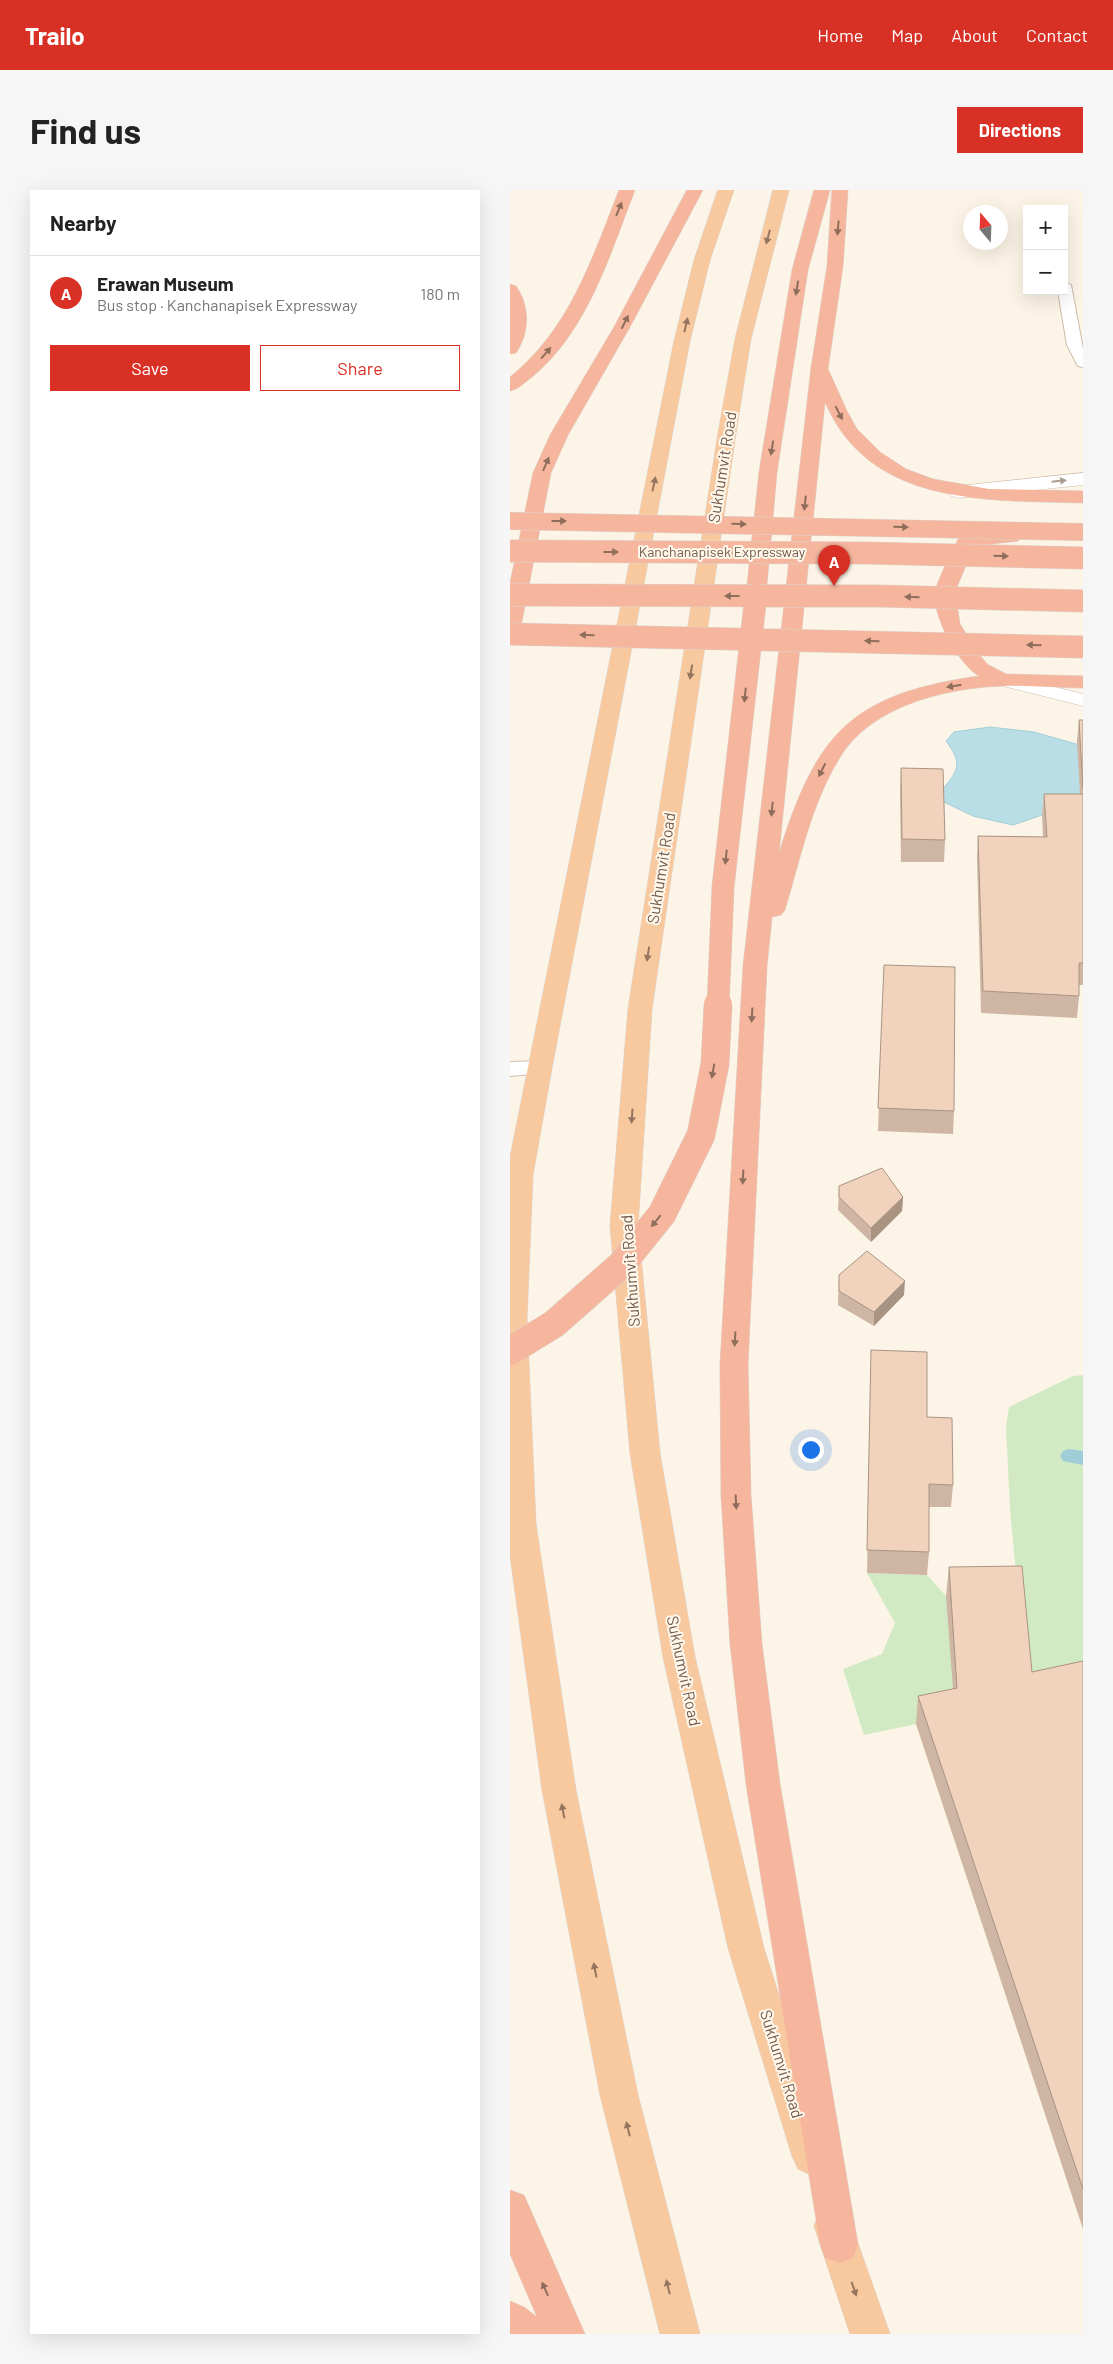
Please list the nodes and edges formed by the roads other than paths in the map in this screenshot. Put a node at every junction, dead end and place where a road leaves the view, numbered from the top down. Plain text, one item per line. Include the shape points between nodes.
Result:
1 (627, 190) edge
2 (694, 190) edge
3 (726, 190) edge
4 (781, 190) edge
5 (822, 190) edge
6 (840, 190) edge
7 (510, 289) edge
8 (1066, 295) edge
9 (510, 349) edge
10 (1083, 363) edge
11 (820, 368) junction
12 (510, 386) edge
13 (1083, 479) edge
14 (958, 492) junction
15 (1083, 496) edge
16 (510, 521) edge
17 (1083, 532) edge
18 (1083, 540) edge
19 (510, 552) edge
20 (1083, 558) edge
21 (510, 595) edge
22 (1083, 601) edge
23 (510, 633) edge
24 (1083, 647) edge
25 (1002, 680) junction
26 (1083, 682) edge
27 (1083, 700) edge
28 (755, 966) junction
29 (539, 1068) junction
30 (510, 1069) edge
31 (510, 1351) edge
32 (510, 2209) edge
33 (839, 2244) junction
34 (510, 2321) edge
35 (527, 2334) edge
36 (565, 2334) edge
37 (680, 2334) edge
38 (870, 2334) edge

12 -> 1 highway via 544,357 566,329 582,300
23 -> 2 highway via 542,474 559,435 622,327
29 -> 3 highway via 682,341 702,260
4 -> 33 highway, Sukhumvit Road via 743,340 724,452 640,1009 624,1226 645,1453 679,1657 746,1948
5 -> 31 highway, bridge via 800,270 768,472 723,887 715,1064 701,1135 662,1214 621,1265 554,1324
6 -> 11 highway via 834,266
7 - 9 highway via 520,318
8 - 10 lane via 1074,345
11 -> 14 highway via 838,413 867,451 906,476 929,486
11 -> 28 highway
14 -> 13 street
14 - 15 highway
16 -> 17 highway, bridge
18 - 25 highway via 988,537 966,542 945,592 950,624 980,668
19 -> 20 highway, Kanchanapisek Expressway, bridge via 864,553
22 -> 21 highway, bridge via 880,596
24 -> 23 highway, bridge
25 - 26 highway
25 - 27 street
25 -> 28 highway via 917,694 884,708 852,728 830,755 811,791
28 -> 33 highway via 734,1364 736,1496 746,1644 763,1784
29 - 30 lane
37 -> 29 highway via 619,2095 559,1790 521,1524 513,1318 520,1176
36 -> 32 highway
33 -> 38 highway, Sukhumvit Road
34 - 35 highway

